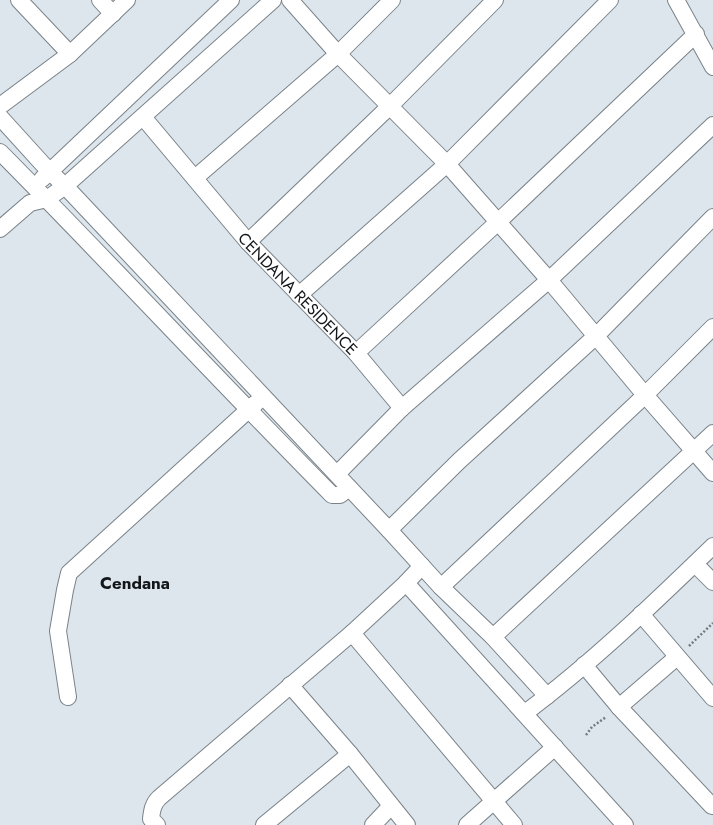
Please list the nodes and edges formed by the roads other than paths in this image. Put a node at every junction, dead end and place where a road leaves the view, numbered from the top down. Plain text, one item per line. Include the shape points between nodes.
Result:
1 (19, 0) edge
2 (100, 0) edge
3 (126, 0) edge
4 (231, 0) edge
5 (273, 0) edge
6 (290, 0) edge
7 (392, 0) edge
8 (495, 0) edge
9 (610, 0) edge
10 (676, 0) edge
11 (113, 14) junction
12 (696, 34) junction
13 (70, 54) junction
14 (338, 54) junction
15 (713, 67) edge
16 (0, 106) edge
17 (389, 107) junction
18 (143, 117) junction
19 (0, 118) edge
20 (713, 125) edge
21 (0, 152) edge
22 (447, 164) junction
23 (49, 171) junction
24 (195, 178) junction
25 (65, 186) junction
26 (35, 187) junction
27 (47, 199) junction
28 (30, 203) junction
29 (713, 217) edge
30 (498, 222) junction
31 (0, 230) edge
32 (248, 242) junction
33 (549, 280) junction
34 (299, 295) junction
35 (713, 327) edge
36 (596, 336) junction
37 (356, 353) junction
38 (645, 395) junction
39 (264, 397) junction
40 (402, 408) junction
41 (248, 410) junction
42 (713, 433) edge
43 (694, 452) junction
44 (713, 473) edge
45 (337, 474) junction
46 (349, 488) junction
47 (389, 530) junction
48 (713, 546) edge
49 (695, 564) junction
50 (422, 566) junction
51 (713, 582) edge
52 (406, 583) junction
53 (441, 587) junction
54 (641, 614) junction
55 (352, 632) junction
56 (493, 637) junction
57 (677, 657) junction
58 (584, 665) junction
59 (290, 685) junction
60 (68, 696) dead end
61 (547, 696) junction
62 (713, 698) edge
63 (620, 707) junction
64 (525, 713) junction
65 (555, 747) junction
66 (350, 754) junction
67 (494, 802) junction
68 (391, 806) junction
69 (712, 806) dead end
70 (157, 825) edge
71 (264, 825) edge
72 (373, 825) edge
73 (407, 825) edge
74 (467, 825) edge
75 (514, 825) edge
76 (625, 825) edge

1 - 13 street
2 - 11 street
3 - 11 street
4 - 23 street
5 - 18 street
6 - 14 street
7 - 14 street
8 - 17 street
9 - 22 street
10 - 12 street
11 - 13 street
12 - 15 street
12 - 30 street
13 - 16 street
14 - 17 street
14 - 24 street
17 - 22 street
17 - 32 street
18 - 24 street, CENDANA RESIDENCE
18 - 25 street
19 - 23 street
20 - 33 street
21 - 26 street
22 - 30 street
22 - 34 street
23 - 25 street
23 - 26 street
24 - 32 street, CENDANA RESIDENCE
25 - 27 street
25 - 39 street
26 - 27 street
26 - 28 street
27 - 28 street
27 - 41 street
28 - 31 street
29 - 36 street
30 - 33 street
30 - 37 street
32 - 34 street, CENDANA RESIDENCE
33 - 36 street
33 - 40 street
34 - 37 street, CENDANA RESIDENCE
35 - 38 street
36 - 38 street
36 - 47 street via 459,461
37 - 40 street, CENDANA RESIDENCE
38 - 43 street
38 - 53 street
39 - 41 street
39 - 45 street
40 - 45 street
41 - 46 street via 332,495 340,495
41 - 60 street via 69,573 58,631
42 - 43 street
43 - 44 street
43 - 56 street
45 - 46 street
46 - 47 street
47 - 50 street
48 - 49 street
49 - 51 street
49 - 54 street
50 - 52 street
50 - 53 street
52 - 55 street
52 - 64 street
53 - 56 street
54 - 57 street
54 - 58 street
55 - 59 street
55 - 67 street
56 - 61 street
57 - 62 street
57 - 63 street
58 - 61 street
58 - 63 street
59 - 66 street
59 - 70 street via 154,803 151,819
61 - 64 street
63 - 69 street
64 - 65 street
65 - 67 street
65 - 76 street
66 - 68 street
66 - 71 street
67 - 74 street
67 - 75 street
68 - 72 street
68 - 73 street

